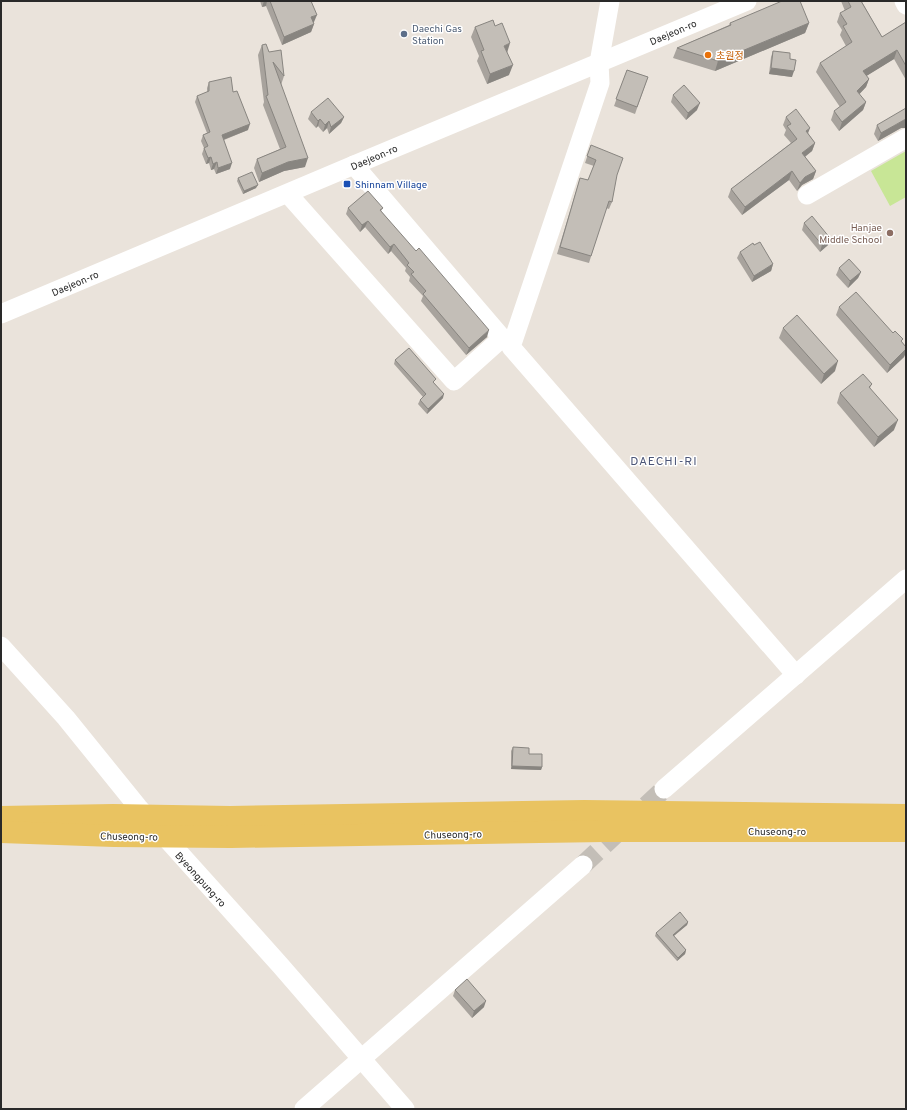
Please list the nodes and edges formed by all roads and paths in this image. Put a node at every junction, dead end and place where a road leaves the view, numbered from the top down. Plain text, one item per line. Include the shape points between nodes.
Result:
1 (610, 1) edge
2 (747, 1) edge
3 (904, 1) edge
4 (906, 5) edge
5 (600, 63) junction
6 (906, 138) edge
7 (354, 165) junction
8 (288, 194) junction
9 (807, 195) dead end
10 (1, 314) edge
11 (506, 343) junction
12 (906, 580) edge
13 (1, 646) edge
14 (796, 675) junction
15 (664, 789) tunnel mouth
16 (906, 815) edge
17 (1, 817) edge
18 (114, 826) junction
19 (230, 827) junction
20 (906, 831) edge
21 (1, 832) edge
22 (583, 865) tunnel mouth
23 (361, 1059) junction
24 (304, 1109) edge
25 (405, 1109) edge

1 - 5 street
2 - 5 street, Daejeon-ro
3 - 4 street
5 - 7 street, Daejeon-ro
5 - 11 street via 600,83
6 - 9 street
7 - 8 street, Daejeon-ro
7 - 11 street
8 - 10 street, Daejeon-ro
8 - 11 street via 454,381
11 - 14 street
12 - 14 street
13 - 23 street, Byeongpung-ro via 66,718 138,807
14 - 15 street
16 - 19 main road, Chuseong-ro via 584,812
17 - 18 main road, Chuseong-ro
18 - 19 main road, Chuseong-ro
18 - 21 main road, Chuseong-ro
19 - 20 main road, Chuseong-ro
22 - 23 street
23 - 24 street
23 - 25 street, Byeongpung-ro

